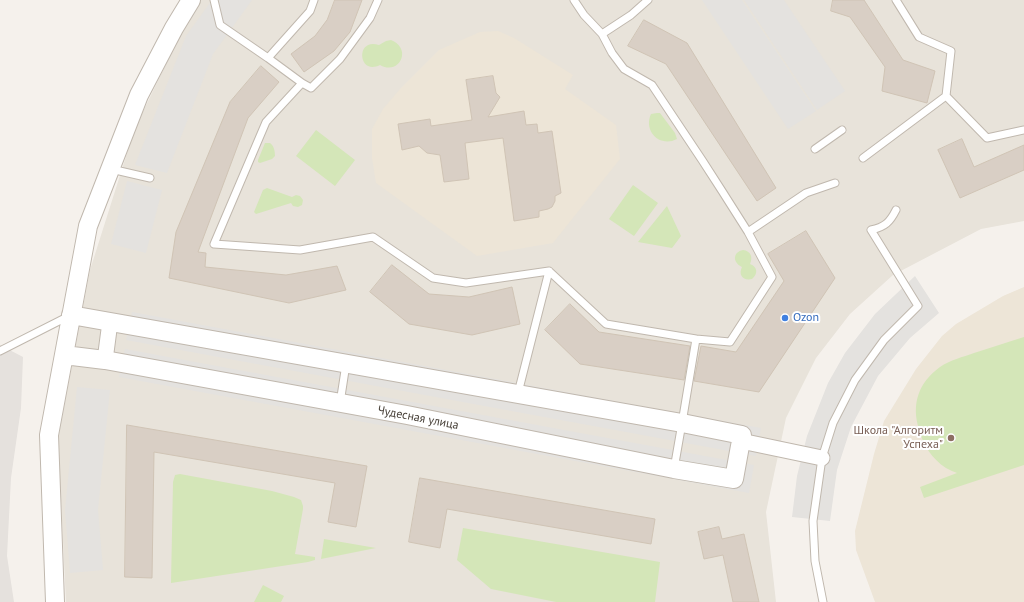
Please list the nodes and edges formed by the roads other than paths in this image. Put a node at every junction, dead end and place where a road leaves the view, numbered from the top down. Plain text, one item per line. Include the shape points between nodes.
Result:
1 (191, 0) edge
2 (214, 0) edge
3 (314, 0) edge
4 (378, 0) edge
5 (574, 0) edge
6 (648, 0) edge
7 (896, 0) edge
8 (602, 34) junction
9 (268, 58) junction
10 (302, 83) junction
11 (946, 96) junction
12 (842, 130) dead end
13 (1024, 130) edge
14 (814, 149) dead end
15 (863, 158) dead end
16 (110, 169) junction
17 (150, 178) dead end
18 (835, 183) dead end
19 (896, 210) dead end
20 (748, 232) junction
21 (549, 271) junction
22 (71, 315) junction
23 (110, 322) junction
24 (696, 339) junction
25 (0, 351) edge
26 (64, 354) junction
27 (105, 360) junction
28 (346, 364) junction
29 (518, 394) junction
30 (340, 403) junction
31 (682, 423) junction
32 (741, 441) junction
33 (822, 458) junction
34 (674, 469) junction
35 (55, 602) edge
36 (822, 602) edge

1 - 16 street via 139,95
2 - 9 lane via 220,25
3 - 9 lane via 310,11
4 - 10 lane via 370,18 340,59 311,88
5 - 8 lane
6 - 8 lane
7 - 11 lane via 919,37 951,51
8 - 20 lane via 624,69 652,85
9 - 10 lane
10 - 21 lane via 266,122 214,244 300,250 373,237 433,278 466,283
11 - 13 lane via 987,138
11 - 15 lane
12 - 14 lane
16 - 17 lane
16 - 22 street via 88,226
18 - 20 lane via 806,193
19 - 33 lane via 889,222 871,230 918,306 884,340 855,380 833,423
20 - 24 lane via 772,277 730,342
21 - 24 lane via 606,324
21 - 29 lane
22 - 23 street
22 - 25 lane
22 - 26 street
23 - 27 street
23 - 28 street
24 - 31 lane
26 - 27 street, Чудесная улица
26 - 35 street via 49,435
27 - 30 street, Чудесная улица
28 - 29 street
28 - 30 lane
29 - 31 street
30 - 34 street, Чудесная улица
31 - 32 street via 742,435
31 - 34 lane
32 - 33 street
32 - 34 street, Чудесная улица via 734,479
33 - 36 lane via 813,521 815,561

